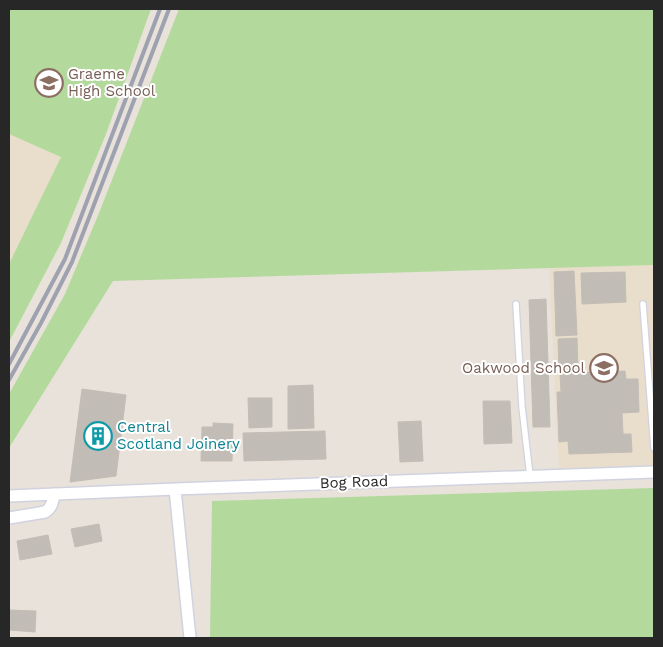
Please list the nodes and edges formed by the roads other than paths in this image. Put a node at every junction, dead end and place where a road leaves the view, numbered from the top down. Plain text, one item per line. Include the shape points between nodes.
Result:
1 (516, 304) dead end
2 (643, 304) dead end
3 (654, 448) edge
4 (654, 472) edge
5 (530, 476) junction
6 (175, 489) junction
7 (54, 494) junction
8 (9, 496) edge
9 (9, 518) edge
10 (190, 638) edge

1 - 5 lane
2 - 3 lane
4 - 5 street, Bog Road
5 - 6 street, Bog Road
6 - 7 street, Bog Road
6 - 10 street
7 - 8 street, Bog Road
7 - 9 street via 49,510

